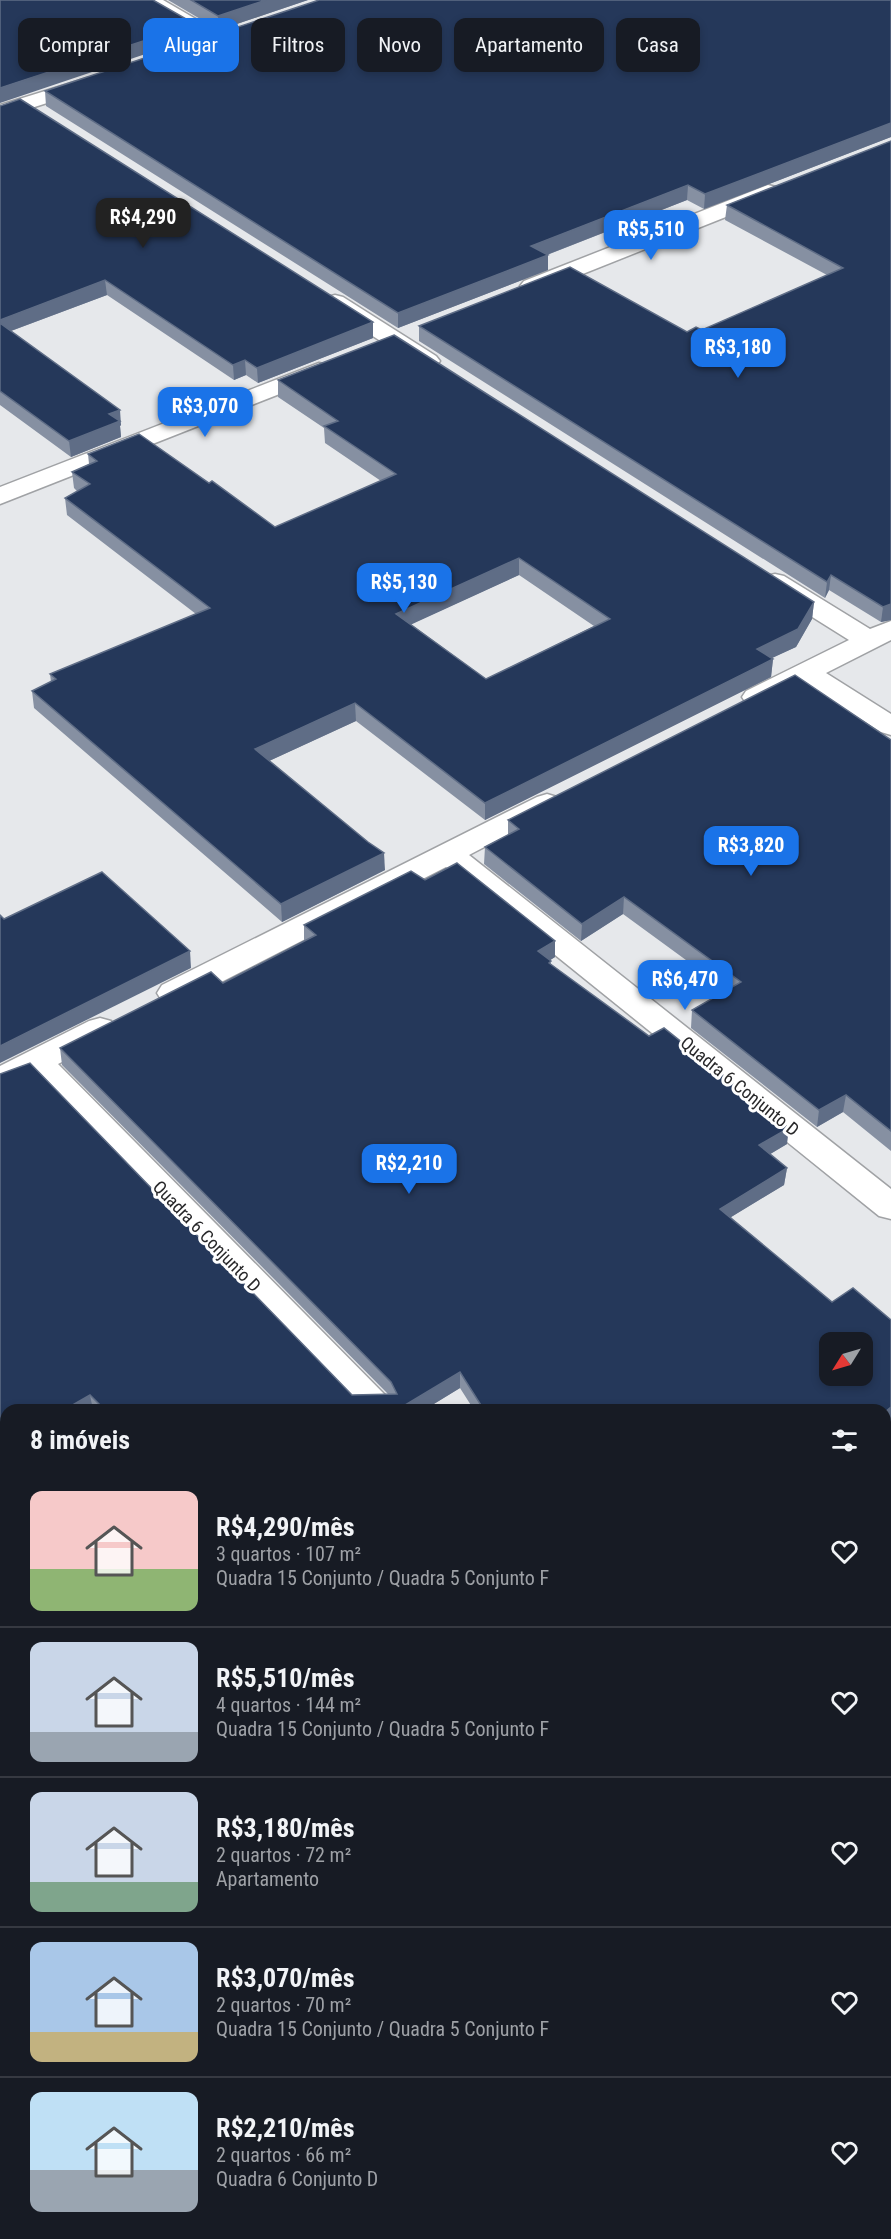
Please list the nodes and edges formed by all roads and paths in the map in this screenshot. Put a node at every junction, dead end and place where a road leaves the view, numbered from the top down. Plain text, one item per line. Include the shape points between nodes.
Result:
1 (149, 0) edge
2 (180, 18) edge
3 (111, 76) edge
4 (0, 112) edge
5 (792, 183) edge
6 (315, 289) edge
7 (516, 292) edge
8 (340, 362) edge
9 (445, 372) edge
10 (0, 496) edge
11 (757, 570) edge
12 (879, 634) edge
13 (807, 672) junction
14 (733, 709) edge
15 (891, 726) edge
16 (575, 789) edge
17 (448, 853) junction
18 (153, 1003) edge
19 (121, 1019) edge
20 (37, 1062) junction
21 (0, 1080) edge
22 (891, 1207) edge
23 (371, 1404) edge

1 - 2 street
3 - 4 street via 35,110
5 - 7 street
6 - 9 street
8 - 10 street
11 - 12 street
12 - 13 street
13 - 14 street
13 - 15 street
16 - 17 street
17 - 18 street
17 - 22 street, Quadra 6 Conjunto D
19 - 20 street
20 - 21 street
20 - 23 street, Quadra 6 Conjunto D

